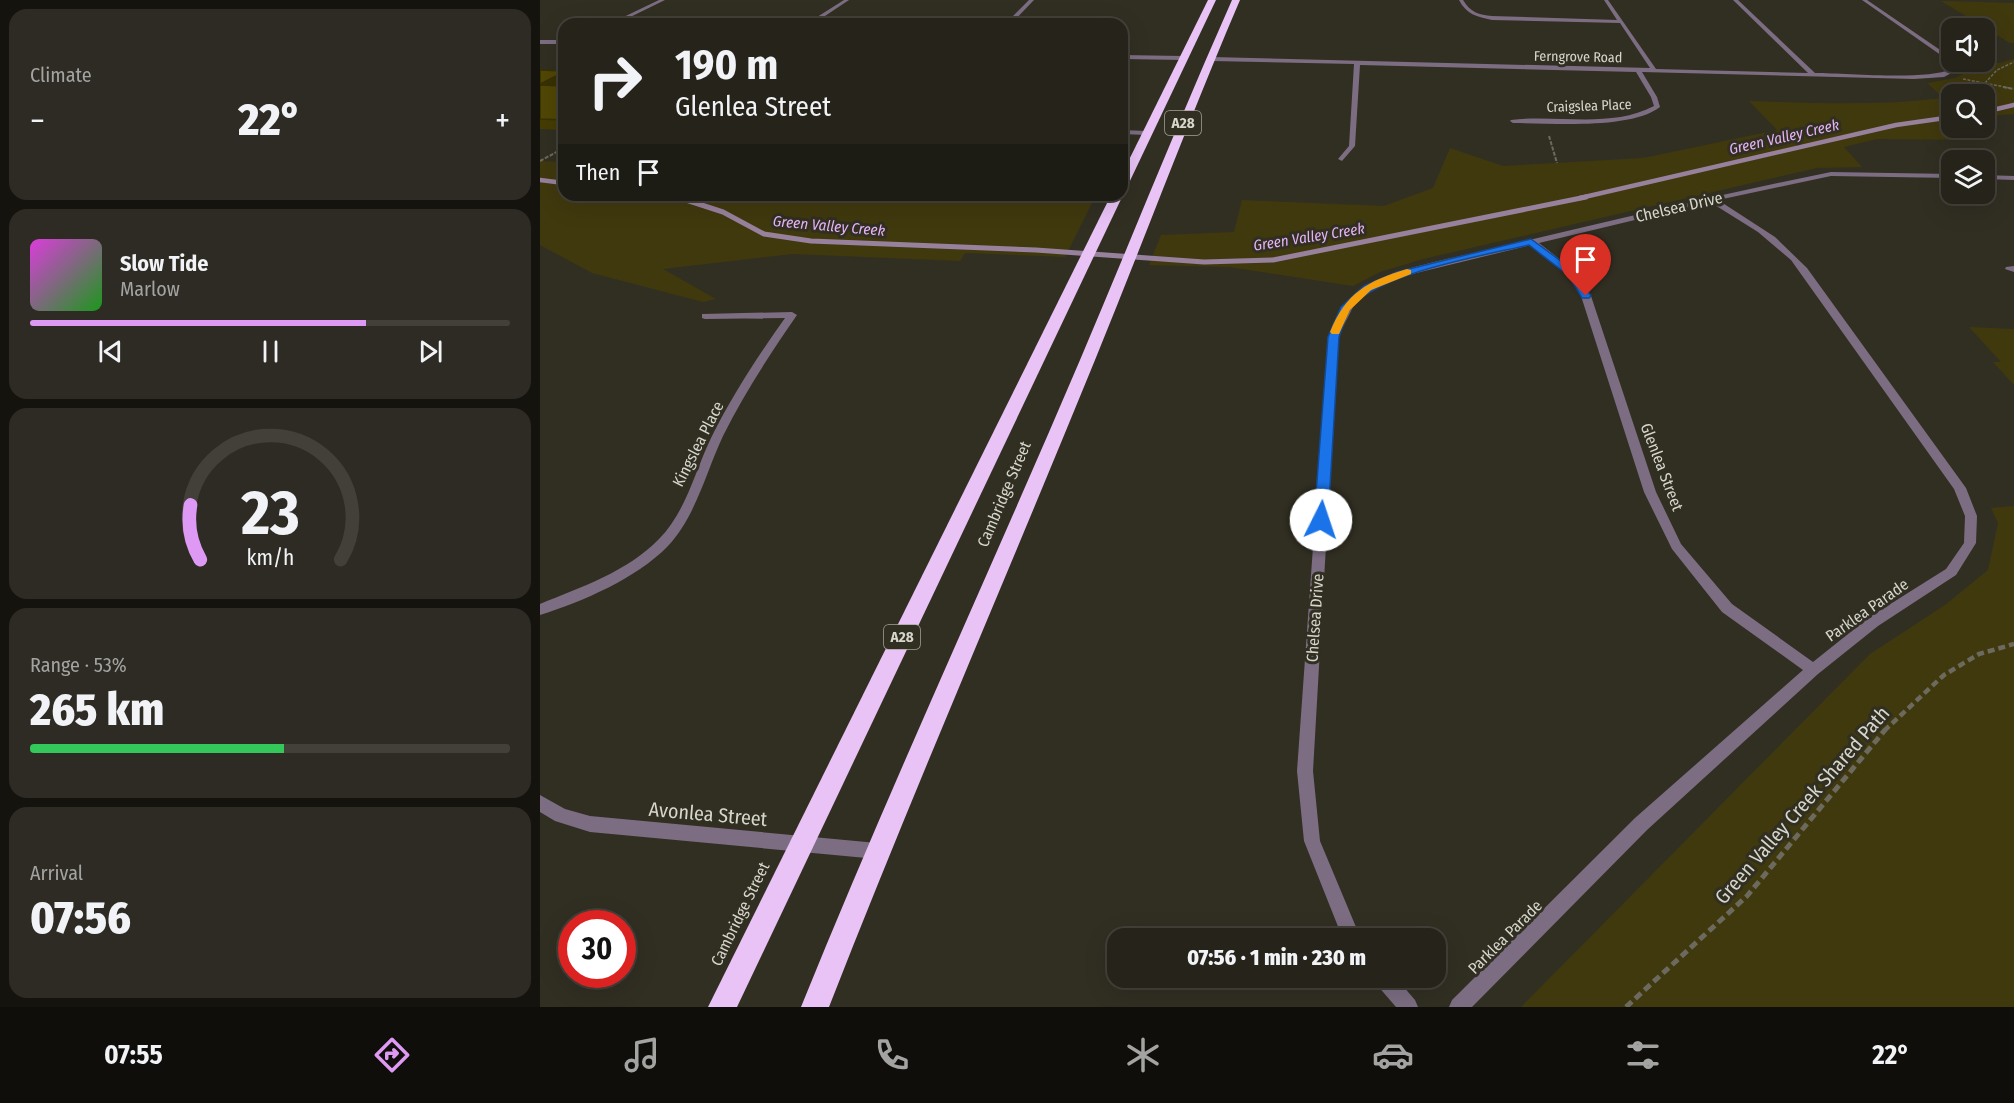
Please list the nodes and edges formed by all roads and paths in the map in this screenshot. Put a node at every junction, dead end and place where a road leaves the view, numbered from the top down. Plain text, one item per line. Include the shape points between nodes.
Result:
1 (663, 0) edge
2 (847, 0) edge
3 (1032, 0) edge
4 (1212, 0) edge
5 (1236, 0) edge
6 (1461, 0) edge
7 (1606, 0) edge
8 (1735, 0) edge
9 (1864, 0) edge
10 (625, 18) edge
11 (818, 18) edge
12 (1014, 18) edge
13 (1621, 22) junction
14 (558, 42) edge
15 (542, 43) edge
16 (1128, 57) edge
17 (1183, 58) junction
18 (1212, 59) junction
19 (2014, 62) edge
20 (1357, 63) junction
21 (1638, 70) junction
22 (1654, 70) junction
23 (1814, 75) junction
24 (1944, 75) junction
25 (1985, 83) junction
26 (2014, 89) edge
27 (1544, 120) junction
28 (1513, 121) dead end
29 (1128, 132) edge
30 (1146, 133) junction
31 (558, 151) edge
32 (1342, 159) dead end
33 (540, 161) edge
34 (1557, 163) dead end
35 (1128, 172) edge
36 (1941, 176) edge
37 (1995, 177) edge
38 (2014, 178) edge
39 (1711, 199) junction
40 (1114, 201) edge
41 (1531, 241) junction
42 (705, 316) dead end
43 (540, 610) edge
44 (2014, 644) edge
45 (1813, 670) junction
46 (540, 803) edge
47 (801, 843) junction
48 (877, 851) junction
49 (1348, 928) edge
50 (1392, 988) edge
51 (722, 1007) edge
52 (815, 1007) edge
53 (1408, 1007) edge
54 (1459, 1007) edge
55 (1626, 1007) edge

1 - 10 street
2 - 11 street
3 - 12 street
4 - 17 highway, A28
5 - 18 highway, Cambridge Street / A28
6 - 13 street via 1467,10 1492,18
7 - 13 street
8 - 23 street
9 - 24 street via 1947,57 1954,70
13 - 22 street
14 - 15 street
16 - 17 street
17 - 30 highway, A28
18 - 20 street, Ferngrove Road
18 - 48 highway, Cambridge Street / A28
19 - 25 path via 1997,70
20 - 21 street, Ferngrove Road
20 - 32 street via 1352,146
21 - 22 street, Ferngrove Road
21 - 27 street, Craigslea Place via 1657,107 1649,114
22 - 23 street, Ferngrove Road
23 - 24 street, Ferngrove Road
24 - 25 path
25 - 26 path
27 - 28 street, Craigslea Place
27 - 34 path
29 - 30 street
30 - 35 highway, A28
31 - 33 path
36 - 39 street, Chelsea Drive via 1831,174
37 - 38 street
39 - 41 street, Chelsea Drive
39 - 45 street, Parklea Parade via 1786,248 1960,488 1971,516 1970,543 1951,573 1873,622
40 - 47 highway, Cambridge Street / A28
41 - 45 street, Glenlea Street via 1573,274 1586,296 1650,492 1676,546 1727,608
41 - 49 street, Chelsea Drive via 1401,274 1367,288 1345,309 1334,337 1305,771 1312,841
42 - 43 street, Kingslea Place via 792,315 718,436 676,527 665,541 609,580
44 - 55 path, Green Valley Creek Shared Path via 1982,653 1949,670 1894,721 1833,788 1762,880
45 - 54 street, Parklea Parade via 1641,824
46 - 47 street, Avonlea Street via 561,816 590,824
47 - 48 street, Avonlea Street
47 - 51 highway, Cambridge Street / A28
48 - 52 highway, Cambridge Street / A28
50 - 53 street

